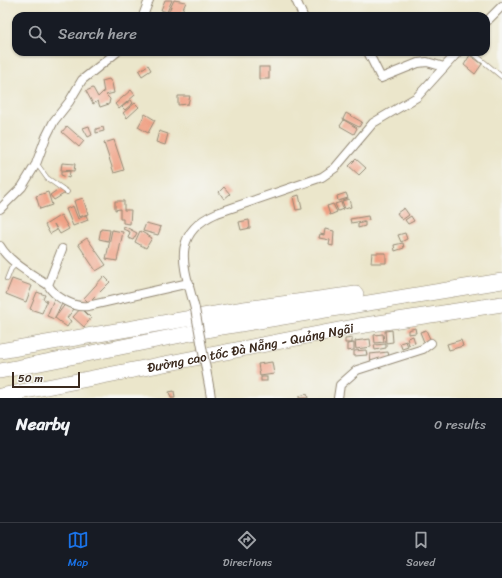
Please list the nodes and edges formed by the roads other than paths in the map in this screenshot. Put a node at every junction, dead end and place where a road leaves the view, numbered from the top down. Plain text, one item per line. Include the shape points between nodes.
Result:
1 (149, 0) edge
2 (296, 0) edge
3 (502, 6) edge
4 (144, 12) edge
5 (301, 12) edge
6 (490, 18) edge
7 (112, 56) edge
8 (370, 56) edge
9 (454, 56) edge
10 (477, 56) edge
11 (444, 67) junction
12 (502, 77) edge
13 (36, 164) junction
14 (67, 192) dead end
15 (0, 209) edge
16 (0, 246) edge
17 (62, 249) dead end
18 (17, 263) junction
19 (7, 279) dead end
20 (502, 281) edge
21 (189, 283) junction
22 (482, 283) junction
23 (48, 285) junction
24 (502, 304) edge
25 (431, 343) dead end
26 (0, 351) edge
27 (0, 372) edge
28 (210, 394) edge
29 (0, 396) edge
30 (338, 398) edge

1 - 4 street
2 - 5 street
3 - 6 street
7 - 13 street via 82,80 54,121
8 - 11 street via 381,78 427,62
9 - 11 street
10 - 12 lane
11 - 21 street via 417,97 373,123 334,168 322,177 217,213 205,218 193,228 186,238 183,252
13 - 14 lane via 47,178
13 - 15 street via 22,187
16 - 18 street
17 - 23 street
18 - 19 lane
18 - 23 street
20 - 22 highway, Đường cao tốc Đà Nẵng - Quảng Ngãi
21 - 23 street via 82,307 55,294
21 - 28 street, bridge
22 - 26 highway via 368,292 244,309
22 - 27 highway, Đường cao tốc Đà Nẵng - Quảng Ngãi via 222,327
24 - 29 highway, Đường cao tốc Đà Nẵng - Quảng Ngãi via 358,326
25 - 30 street via 423,349 357,370 340,385

